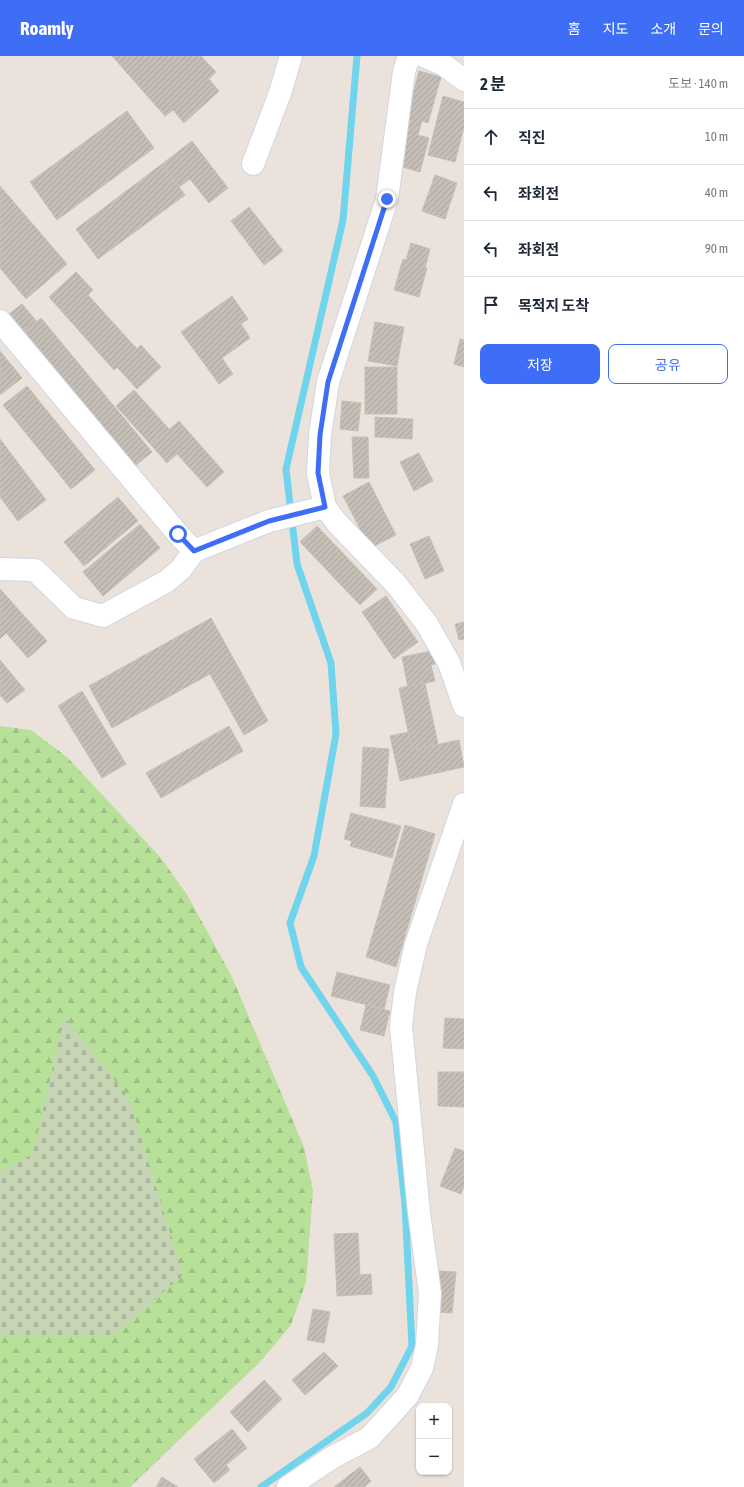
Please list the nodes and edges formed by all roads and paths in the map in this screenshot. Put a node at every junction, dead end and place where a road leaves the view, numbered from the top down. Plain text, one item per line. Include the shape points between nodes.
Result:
1 (291, 56) edge
2 (409, 56) edge
3 (423, 56) edge
4 (464, 80) edge
5 (253, 164) dead end
6 (0, 321) edge
7 (315, 509) junction
8 (194, 551) junction
9 (0, 569) edge
10 (464, 706) edge
11 (464, 804) edge
12 (288, 1487) edge

1 - 5 street
2 - 7 street via 404,72 387,199 328,382 320,435
3 - 4 street via 444,65
6 - 8 street
7 - 8 street via 269,521
7 - 10 street via 337,523 396,584 427,624 449,663
8 - 9 street via 181,569 167,581 103,616 74,608 34,570
11 - 12 street via 416,944 405,992 401,1026 419,1213 430,1293 427,1345 422,1368 408,1395 369,1438 333,1457

